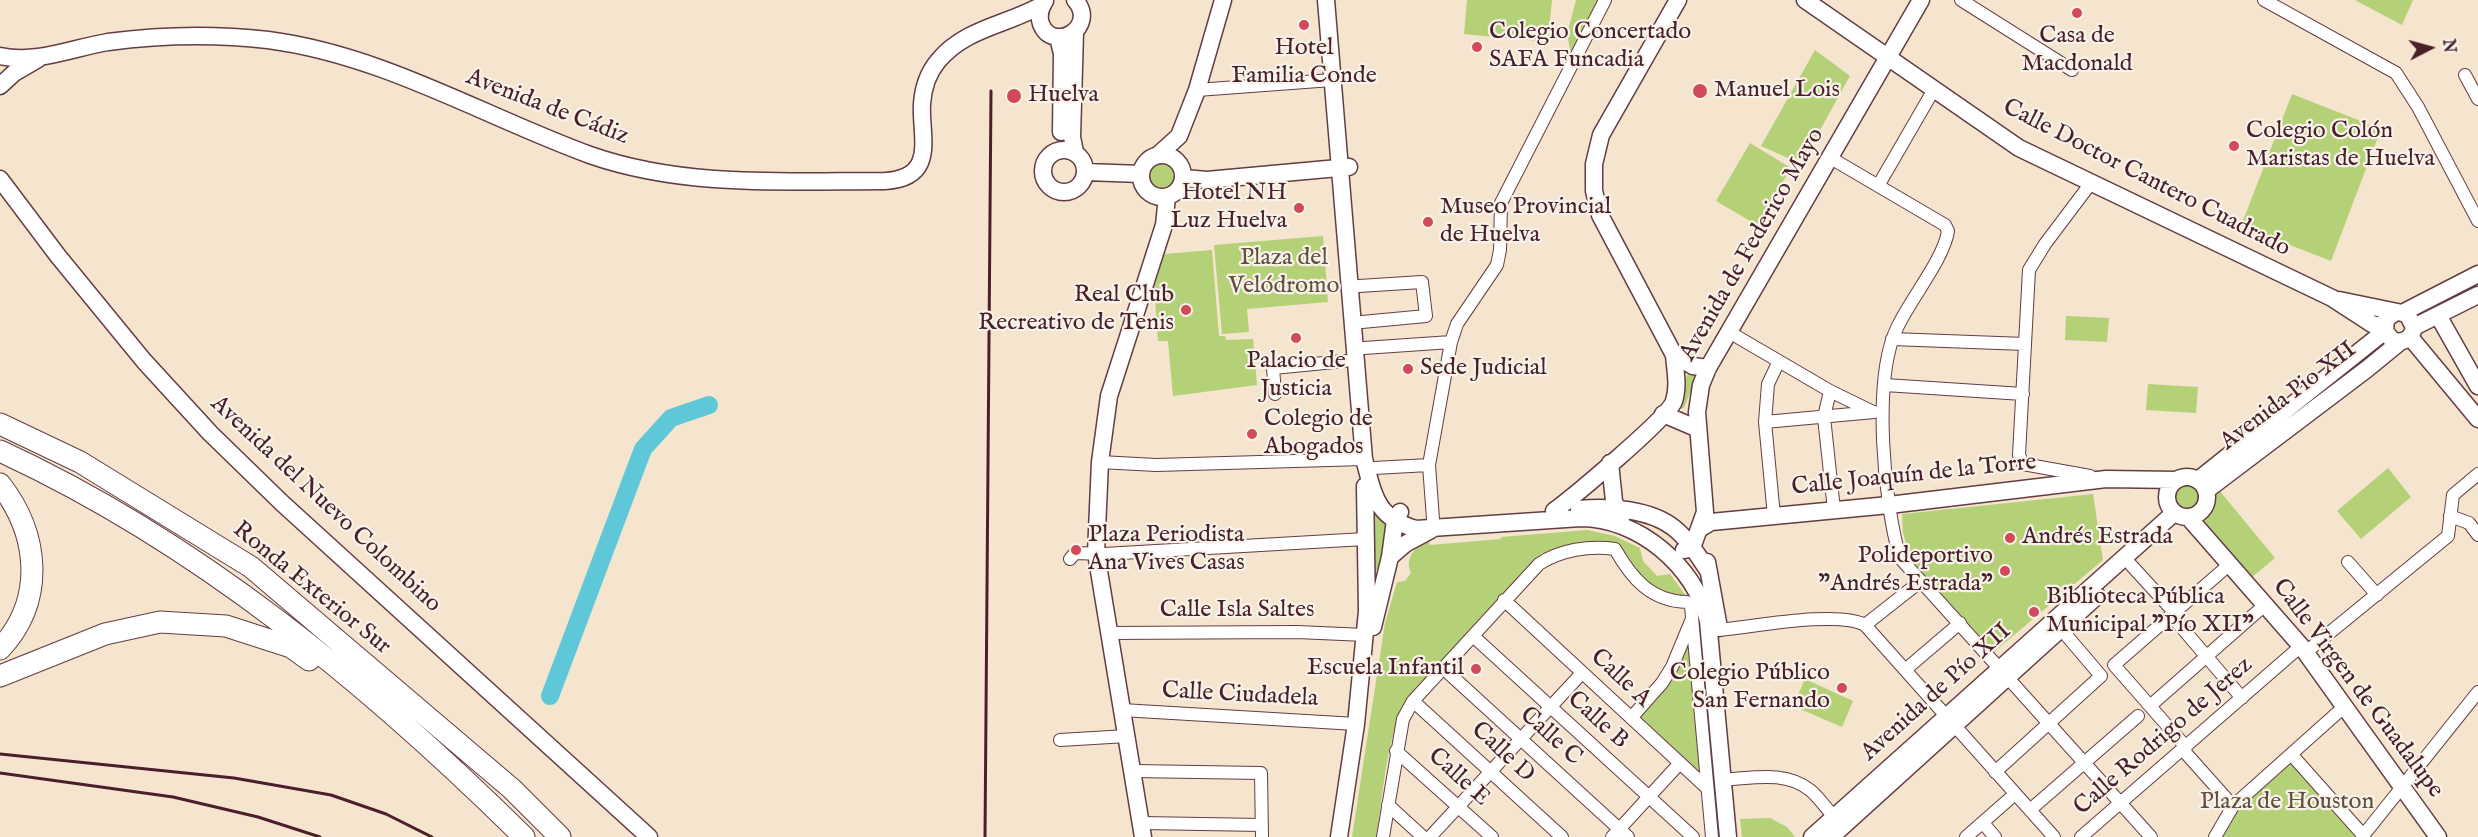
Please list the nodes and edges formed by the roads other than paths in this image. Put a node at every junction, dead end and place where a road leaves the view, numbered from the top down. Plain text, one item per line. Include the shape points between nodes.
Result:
1 (1075, 0) edge
2 (1223, 0) edge
3 (1326, 0) edge
4 (1337, 0) edge
5 (1605, 0) edge
6 (1678, 0) edge
7 (1805, 0) edge
8 (1921, 0) edge
9 (1961, 0) edge
10 (2264, 0) edge
11 (1044, 3) edge
12 (1011, 19) junction
13 (1042, 26) junction
14 (1075, 32) junction
15 (1058, 37) junction
16 (0, 56) edge
17 (42, 57) junction
18 (1889, 58) junction
19 (2072, 70) dead end
20 (2465, 75) dead end
21 (1332, 80) junction
22 (0, 86) edge
23 (1197, 90) junction
24 (1933, 91) junction
25 (2478, 99) edge
26 (1179, 136) junction
27 (1068, 151) junction
28 (1158, 155) junction
29 (1829, 157) junction
30 (1345, 167) junction
31 (1182, 171) junction
32 (1086, 172) junction
33 (1141, 174) junction
34 (0, 179) edge
35 (2091, 183) junction
36 (1878, 186) junction
37 (1167, 197) junction
38 (2478, 221) edge
39 (2478, 274) edge
40 (1359, 286) junction
41 (2478, 295) edge
42 (2332, 298) junction
43 (2400, 312) junction
44 (2439, 317) junction
45 (1362, 322) junction
46 (2385, 329) junction
47 (1729, 332) junction
48 (2408, 335) junction
49 (1892, 339) junction
50 (1451, 342) junction
51 (2025, 344) junction
52 (1364, 348) junction
53 (1674, 355) junction
54 (1345, 361) dead end
55 (1779, 361) junction
56 (1708, 368) junction
57 (1885, 385) junction
58 (2478, 386) edge
59 (1830, 391) junction
60 (1275, 394) dead end
61 (2023, 394) junction
62 (1878, 412) junction
63 (1663, 414) junction
64 (1824, 417) junction
65 (2478, 419) edge
66 (1764, 422) junction
67 (0, 424) edge
68 (1696, 428) junction
69 (0, 452) edge
70 (1100, 462) junction
71 (1610, 463) junction
72 (1369, 464) junction
73 (1430, 465) junction
74 (2478, 474) edge
75 (2106, 479) junction
76 (2136, 479) junction
77 (2177, 480) junction
78 (0, 484) edge
79 (2202, 485) junction
80 (1889, 505) junction
81 (1617, 509) junction
82 (1834, 510) junction
83 (1554, 511) junction
84 (2179, 512) junction
85 (1398, 516) junction
86 (1774, 516) junction
87 (2450, 516) junction
88 (1433, 524) junction
89 (1625, 527) junction
90 (1699, 530) junction
91 (2478, 535) edge
92 (1365, 539) junction
93 (1692, 548) junction
94 (1664, 551) junction
95 (1096, 553) junction
96 (1390, 557) junction
97 (1070, 559) dead end
98 (2348, 562) dead end
99 (2230, 564) junction
100 (2131, 565) junction
101 (1709, 572) junction
102 (1921, 581) junction
103 (2377, 595) junction
104 (1504, 600) junction
105 (2266, 604) junction
106 (2172, 613) junction
107 (1691, 621) junction
108 (1960, 623) junction
109 (1865, 625) junction
110 (2061, 629) junction
111 (1719, 630) junction
112 (1108, 633) junction
113 (1365, 636) junction
114 (1473, 636) junction
115 (0, 649) edge
116 (2304, 649) junction
117 (2206, 657) junction
118 (1443, 668) junction
119 (1905, 670) junction
120 (2005, 671) junction
121 (1582, 673) junction
122 (0, 676) edge
123 (2478, 692) edge
124 (2242, 698) junction
125 (1413, 701) junction
126 (2150, 705) junction
127 (2345, 706) junction
128 (1550, 707) junction
129 (1122, 710) junction
130 (2138, 716) dead end
131 (1631, 718) junction
132 (1950, 721) junction
133 (2049, 723) junction
134 (1356, 724) junction
135 (415, 736) junction
136 (1127, 736) junction
137 (1520, 739) junction
138 (1060, 740) dead end
139 (2184, 748) junction
140 (1396, 751) junction
141 (2291, 754) junction
142 (1680, 763) junction
143 (2084, 764) junction
144 (1132, 771) junction
145 (1995, 771) junction
146 (1490, 772) junction
147 (1732, 779) junction
148 (2400, 787) junction
149 (1707, 788) junction
150 (2015, 794) junction
151 (1649, 797) junction
152 (2120, 803) junction
153 (1388, 805) junction
154 (2233, 806) junction
155 (1458, 807) junction
156 (2030, 810) junction
157 (1983, 823) junction
158 (1836, 827) edge
159 (1142, 830) edge
160 (1262, 831) edge
161 (1620, 834) edge
162 (2362, 836) edge
163 (524, 837) edge
164 (560, 837) edge
165 (649, 837) edge
166 (1339, 837) edge
167 (1383, 837) edge
168 (1423, 837) edge
169 (1430, 837) edge
170 (1492, 837) edge
171 (1562, 837) edge
172 (1693, 837) edge
173 (1712, 837) edge
174 (1728, 837) edge
175 (1736, 837) edge
176 (1812, 837) edge
177 (1966, 837) edge
178 (1995, 837) edge
179 (2054, 837) edge
180 (2081, 837) edge
181 (2151, 837) edge
182 (2215, 837) edge
183 (2438, 837) edge

1 - 14 street via 1082,18
2 - 23 street
3 - 21 street
4 - 30 street
5 - 50 street via 1501,203 1497,265 1457,324
6 - 53 street via 1600,135 1594,164 1594,191 1600,215
7 - 18 street, Calle Doctor Cantero Cuadrado
8 - 18 street, Avenida de Federico Mayo
9 - 19 street
10 - 38 street via 2396,73
11 - 12 street, Avenida de Cádiz
11 - 13 street via 1039,12
12 - 13 street
12 - 17 street, Avenida de Cádiz via 962,40 938,61 923,94 926,147 920,162 910,173 885,181 706,179 656,171 592,155 349,57 269,40 217,36 108,42
13 - 15 street
14 - 15 street
14 - 27 street via 1072,137
15 - 27 street
16 - 17 street, Avenida de Cádiz
17 - 22 street, Avenida de Cádiz
18 - 24 street, Calle Doctor Cantero Cuadrado
18 - 29 street, Avenida de Federico Mayo
20 - 25 street
21 - 23 street
21 - 30 street
23 - 26 street
24 - 35 street, Calle Doctor Cantero Cuadrado via 2019,148
24 - 36 street
26 - 28 street
26 - 31 street
27 - 32 street via 1081,157
27 - 32 street via 1050,154 1044,164 1049,186 1060,192 1075,190
28 - 31 street via 1171,156
28 - 33 street via 1146,162
29 - 36 street
29 - 47 street, Avenida de Federico Mayo
30 - 31 street via 1207,180
30 - 40 street
30 - 72 street
31 - 37 street via 1179,189
32 - 33 street
33 - 37 street via 1148,192
34 - 165 street, Avenida del Nuevo Colombino via 144,361 210,433
35 - 42 street, Calle Doctor Cantero Cuadrado
35 - 51 street via 2029,270
36 - 49 street via 1945,225 1948,231
37 - 70 street via 1164,225 1109,396
39 - 43 street
40 - 45 street
40 - 45 street via 1422,282 1426,316
41 - 44 street, Avenida Pio XII
42 - 43 street
42 - 46 street, Calle Doctor Cantero Cuadrado
43 - 46 street via 2386,319
43 - 48 street via 2411,317
44 - 48 street, Avenida Pio XII
44 - 58 street
45 - 52 street
46 - 48 street via 2388,337
46 - 79 street, Avenida Pio XII
47 - 55 street
47 - 56 street, Avenida de Federico Mayo
48 - 65 street
48 - 79 street, Avenida Pio XII via 2367,369
49 - 51 street
49 - 57 street
50 - 52 street
50 - 73 street
51 - 61 street
52 - 72 street
53 - 56 street via 1693,366
53 - 63 street via 1674,402
54 - 60 street via 1273,368
55 - 59 street
55 - 66 street via 1767,384
56 - 68 street, Avenida de Federico Mayo via 1701,385
57 - 61 street
57 - 62 street
59 - 62 street
59 - 64 street
61 - 75 street via 2019,455 2022,464
62 - 64 street
62 - 80 street
63 - 68 street
63 - 71 street
64 - 66 street
64 - 82 street
66 - 86 street
67 - 164 highway, Ronda Exterior Sur via 80,462 251,567 512,789
68 - 90 street, Avenida de Federico Mayo via 1705,512
69 - 135 highway, Ronda Exterior Sur via 85,494 234,587 358,684
70 - 72 street
70 - 95 street
71 - 81 street
71 - 83 street
72 - 73 street
72 - 85 street via 1376,502
72 - 92 street
73 - 88 street
74 - 87 street, Calle Rodrigo de Jerez via 2453,495
75 - 76 street, Calle Joaquín de la Torre
75 - 80 street, Calle Joaquín de la Torre
76 - 77 street, Calle Joaquín de la Torre
76 - 84 street, Calle Virgen de Guadalupe
77 - 79 street via 2184,477
77 - 84 street via 2168,492
78 - 115 highway via 23,521 33,557 32,590 21,620
79 - 84 street via 2208,498 2202,511
80 - 82 street, Calle Joaquín de la Torre
80 - 102 street via 1900,558
81 - 83 street
81 - 89 street
81 - 93 street via 1674,527
82 - 86 street, Calle Joaquín de la Torre
83 - 88 street
84 - 99 street, Calle Virgen de Guadalupe
84 - 100 street, Avenida de Pío XII
84 - 120 street, Avenida de Pío XII
85 - 88 street
85 - 96 street
86 - 90 street, Calle Joaquín de la Torre via 1712,522
87 - 91 street via 2469,523
87 - 103 street, Calle Rodrigo de Jerez via 2448,536
88 - 89 street via 1581,518
88 - 96 street
89 - 94 street
90 - 93 street
90 - 101 street, Avenida de Federico Mayo
92 - 95 street
92 - 113 street
93 - 94 street
93 - 101 street
94 - 174 street via 1695,589 1708,621
95 - 97 street via 1076,553
95 - 112 street
96 - 113 street via 1372,629
98 - 103 street
99 - 105 street, Calle Virgen de Guadalupe
99 - 106 street
100 - 106 street
100 - 110 street, Avenida de Pío XII
101 - 111 street, Avenida de Federico Mayo
102 - 108 street
102 - 109 street
103 - 116 street, Calle Rodrigo de Jerez
104 - 107 street via 1549,557 1600,547 1615,549 1629,574 1655,596 1687,602 1691,606
104 - 114 street
104 - 121 street, Calle A
105 - 116 street, Calle Virgen de Guadalupe
105 - 117 street
106 - 117 street
106 - 126 street via 2114,665
107 - 131 street via 1672,667
107 - 149 street
108 - 119 street
108 - 120 street
109 - 111 street via 1855,619 1820,620
109 - 119 street
110 - 120 street, Avenida de Pío XII
110 - 133 street via 2101,676
111 - 147 street, Avenida de Federico Mayo
112 - 113 street, Calle Isla Saltes via 1297,632
112 - 129 street
113 - 134 street
114 - 118 street
114 - 128 street, Calle B
116 - 124 street, Calle Rodrigo de Jerez
116 - 127 street, Calle Virgen de Guadalupe
117 - 124 street
117 - 126 street
118 - 125 street
118 - 137 street, Calle C
119 - 132 street
120 - 132 street, Avenida de Pío XII
120 - 133 street
121 - 128 street
121 - 131 street, Calle A
122 - 135 highway via 105,634 160,622 226,626 291,647
123 - 148 street
124 - 139 street, Calle Rodrigo de Jerez
125 - 140 street via 1403,719
125 - 146 street, Calle D
126 - 139 street
127 - 141 street
127 - 148 street, Calle Virgen de Guadalupe
128 - 137 street
128 - 151 street, Calle B
129 - 134 street, Calle Ciudadela
129 - 136 street
130 - 143 street
131 - 142 street, Calle A
132 - 145 street
132 - 158 street, Avenida de Pío XII
133 - 143 street
133 - 145 street
134 - 166 street
135 - 163 highway, Ronda Exterior Sur
136 - 138 street
136 - 144 street
137 - 146 street
137 - 161 street, Calle C
139 - 152 street, Calle Rodrigo de Jerez
139 - 154 street
140 - 153 street
140 - 155 street, Calle E
141 - 154 street
141 - 162 street
142 - 149 street, Calle A
142 - 151 street
143 - 152 street
143 - 156 street
144 - 159 street
144 - 160 street via 1261,773
145 - 150 street
146 - 155 street
146 - 171 street, Calle D
147 - 158 street via 1780,777 1794,781 1809,790
147 - 175 street, Avenida de Federico Mayo
148 - 162 street
148 - 183 street, Calle Virgen de Guadalupe
149 - 173 street
150 - 156 street
150 - 157 street
151 - 161 street
151 - 172 street, Calle B
152 - 180 street, Calle Rodrigo de Jerez
152 - 181 street
153 - 167 street
153 - 168 street
154 - 182 street
155 - 169 street
155 - 170 street, Calle E
156 - 179 street
157 - 177 street
157 - 178 street
158 - 176 street, Avenida de Pío XII
159 - 160 street

